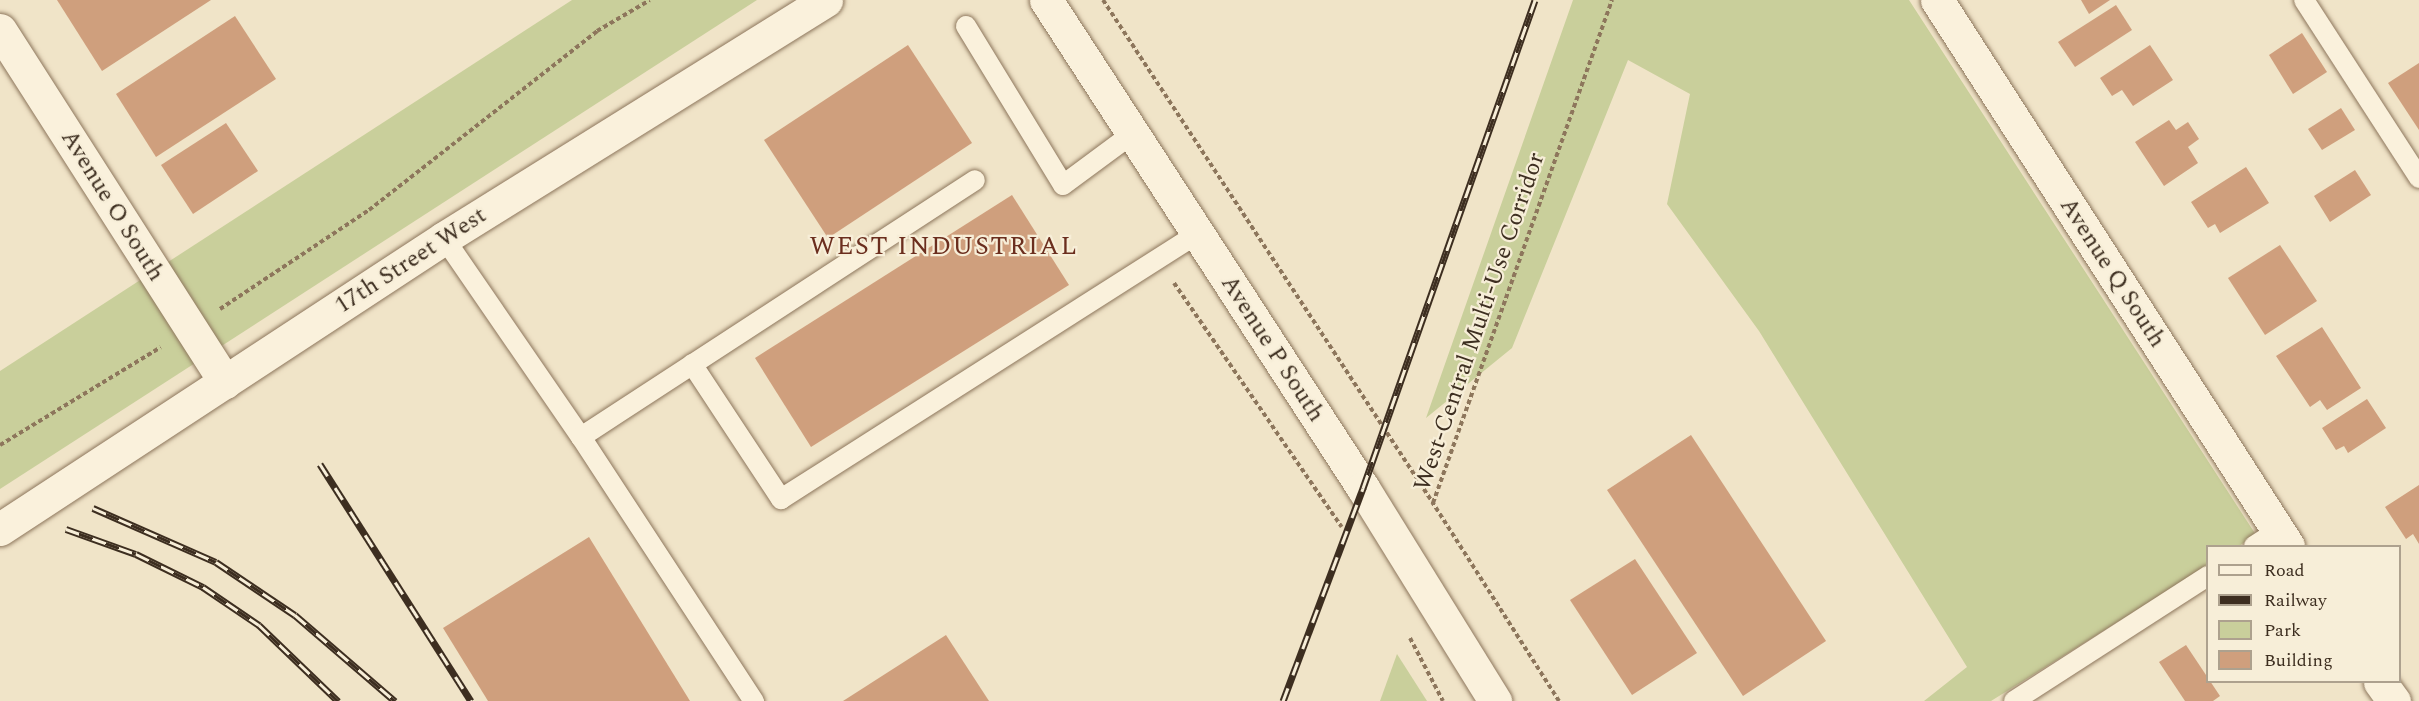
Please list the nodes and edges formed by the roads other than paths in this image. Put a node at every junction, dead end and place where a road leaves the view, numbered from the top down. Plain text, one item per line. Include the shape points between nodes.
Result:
1 (826, 0) edge
2 (1046, 0) edge
3 (1937, 0) edge
4 (2304, 0) edge
5 (966, 26) dead end
6 (0, 30) edge
7 (1132, 134) junction
8 (2419, 178) edge
9 (975, 180) dead end
10 (1197, 234) junction
11 (444, 238) junction
12 (692, 364) junction
13 (225, 382) junction
14 (581, 437) junction
15 (0, 529) edge
16 (2273, 541) edge
17 (2206, 577) edge
18 (2381, 683) edge
19 (754, 701) edge
20 (1495, 701) edge
21 (2014, 701) edge
22 (2394, 701) edge

1 - 11 street, 17th Street West
2 - 7 street, Avenue P South
3 - 16 street, Avenue Q South
4 - 8 lane
5 - 7 lane via 1063,185
6 - 13 street, Avenue O South
7 - 10 street, Avenue P South
9 - 12 lane
10 - 12 lane via 781,499
10 - 20 street, Avenue P South via 1357,478
11 - 13 street, 17th Street West
11 - 14 lane
12 - 14 lane
13 - 15 street, 17th Street West
14 - 19 lane
17 - 21 lane
18 - 22 street

